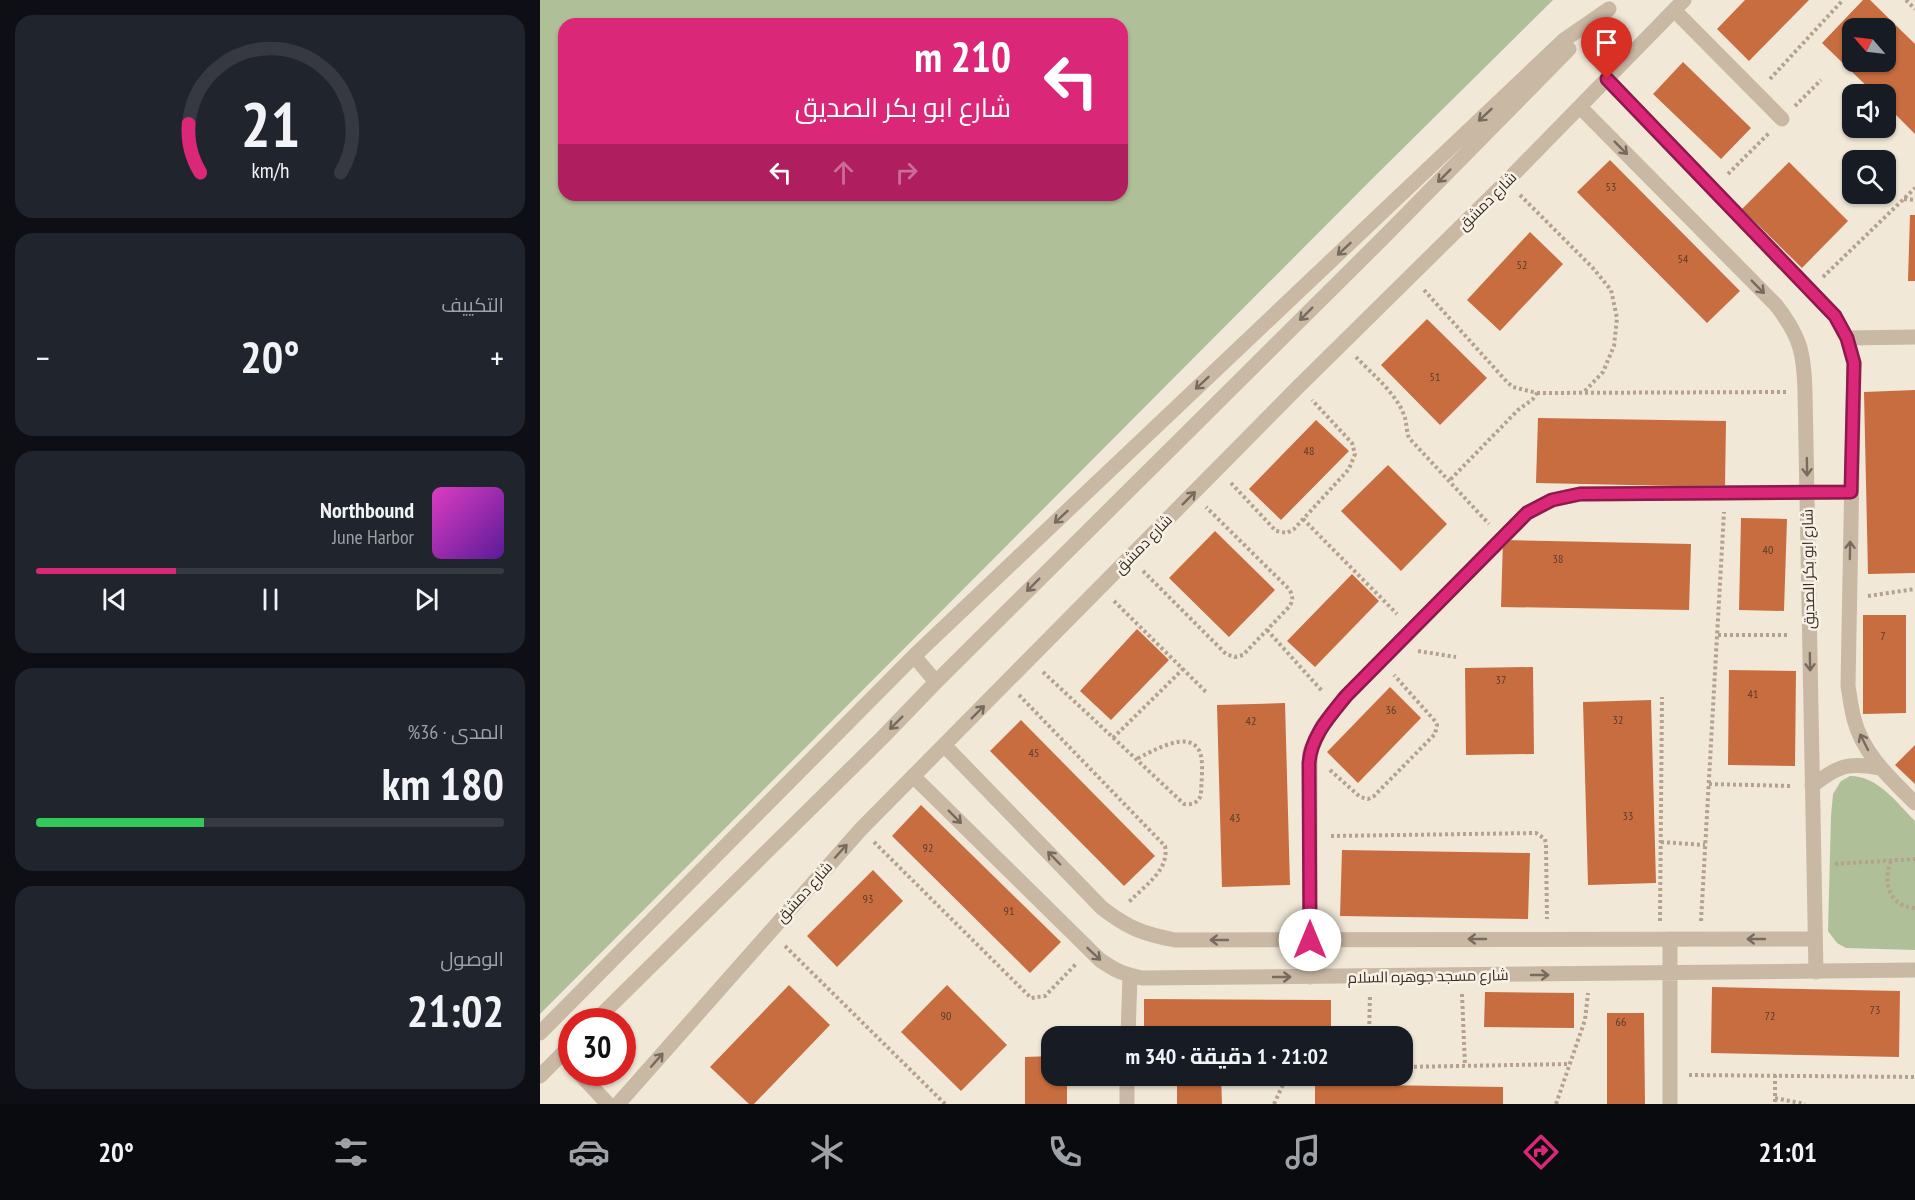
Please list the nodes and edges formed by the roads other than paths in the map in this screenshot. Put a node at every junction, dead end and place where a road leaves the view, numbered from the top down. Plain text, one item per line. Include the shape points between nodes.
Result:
1 (1613, 4) edge
2 (1679, 5) edge
3 (1607, 79) junction
4 (1580, 107) junction
5 (1782, 119) dead end
6 (1915, 337) edge
7 (1847, 338) junction
8 (1807, 492) junction
9 (1851, 492) junction
10 (914, 656) junction
11 (936, 682) junction
12 (944, 745) junction
13 (1881, 768) junction
14 (913, 776) junction
15 (1812, 786) junction
16 (1915, 802) edge
17 (1665, 939) junction
18 (1815, 939) junction
19 (1310, 940) junction
20 (1915, 970) edge
21 (1816, 972) junction
22 (1670, 973) junction
23 (1130, 976) junction
24 (1310, 977) junction
25 (608, 1008) edge
26 (1128, 1026) edge
27 (540, 1033) edge
28 (558, 1058) edge
29 (540, 1076) edge
30 (591, 1086) edge
31 (1127, 1086) edge
32 (608, 1104) edge
33 (618, 1104) edge
34 (1127, 1104) edge
35 (1670, 1104) edge

1 -> 10 street via 1564,40
1 -> 11 street
2 - 3 street, شارع دمشق
2 - 5 street
3 - 4 street, شارع دمشق
3 - 7 street via 1835,316
4 -> 8 street, شارع ابو بكر الصديق via 1791,324 1801,347 1805,372
12 -> 4 street, شارع دمشق
6 - 7 street
7 - 9 street via 1854,363
8 - 9 street
8 -> 15 street, شارع ابو بكر الصديق
8 - 19 street via 1580,494 1552,500 1527,513 1346,696 1322,726 1310,752
13 -> 9 street via 1854,720 1848,686
10 - 11 street
10 - 27 street
11 -> 25 street
12 - 14 street, شارع دمشق
19 -> 12 street via 1175,940 1124,925 1102,908
13 - 15 street via 1844,766
13 - 16 street
14 -> 23 street, شارع مسجد جوهره السلام via 1090,951 1117,972
33 -> 14 street, شارع دمشق via 770,930
15 - 18 street, شارع ابو بكر الصديق
18 -> 17 street
17 -> 19 street
17 - 22 street
18 - 21 street, شارع ابو بكر الصديق
19 - 24 street
20 - 21 street, شارع مسجد جوهره السلام
21 - 22 street, شارع مسجد جوهره السلام
24 -> 22 street, شارع مسجد جوهره السلام
22 - 35 street
23 -> 24 street, شارع مسجد جوهره السلام
23 - 26 street
28 - 29 street
30 - 32 street
31 - 34 street

